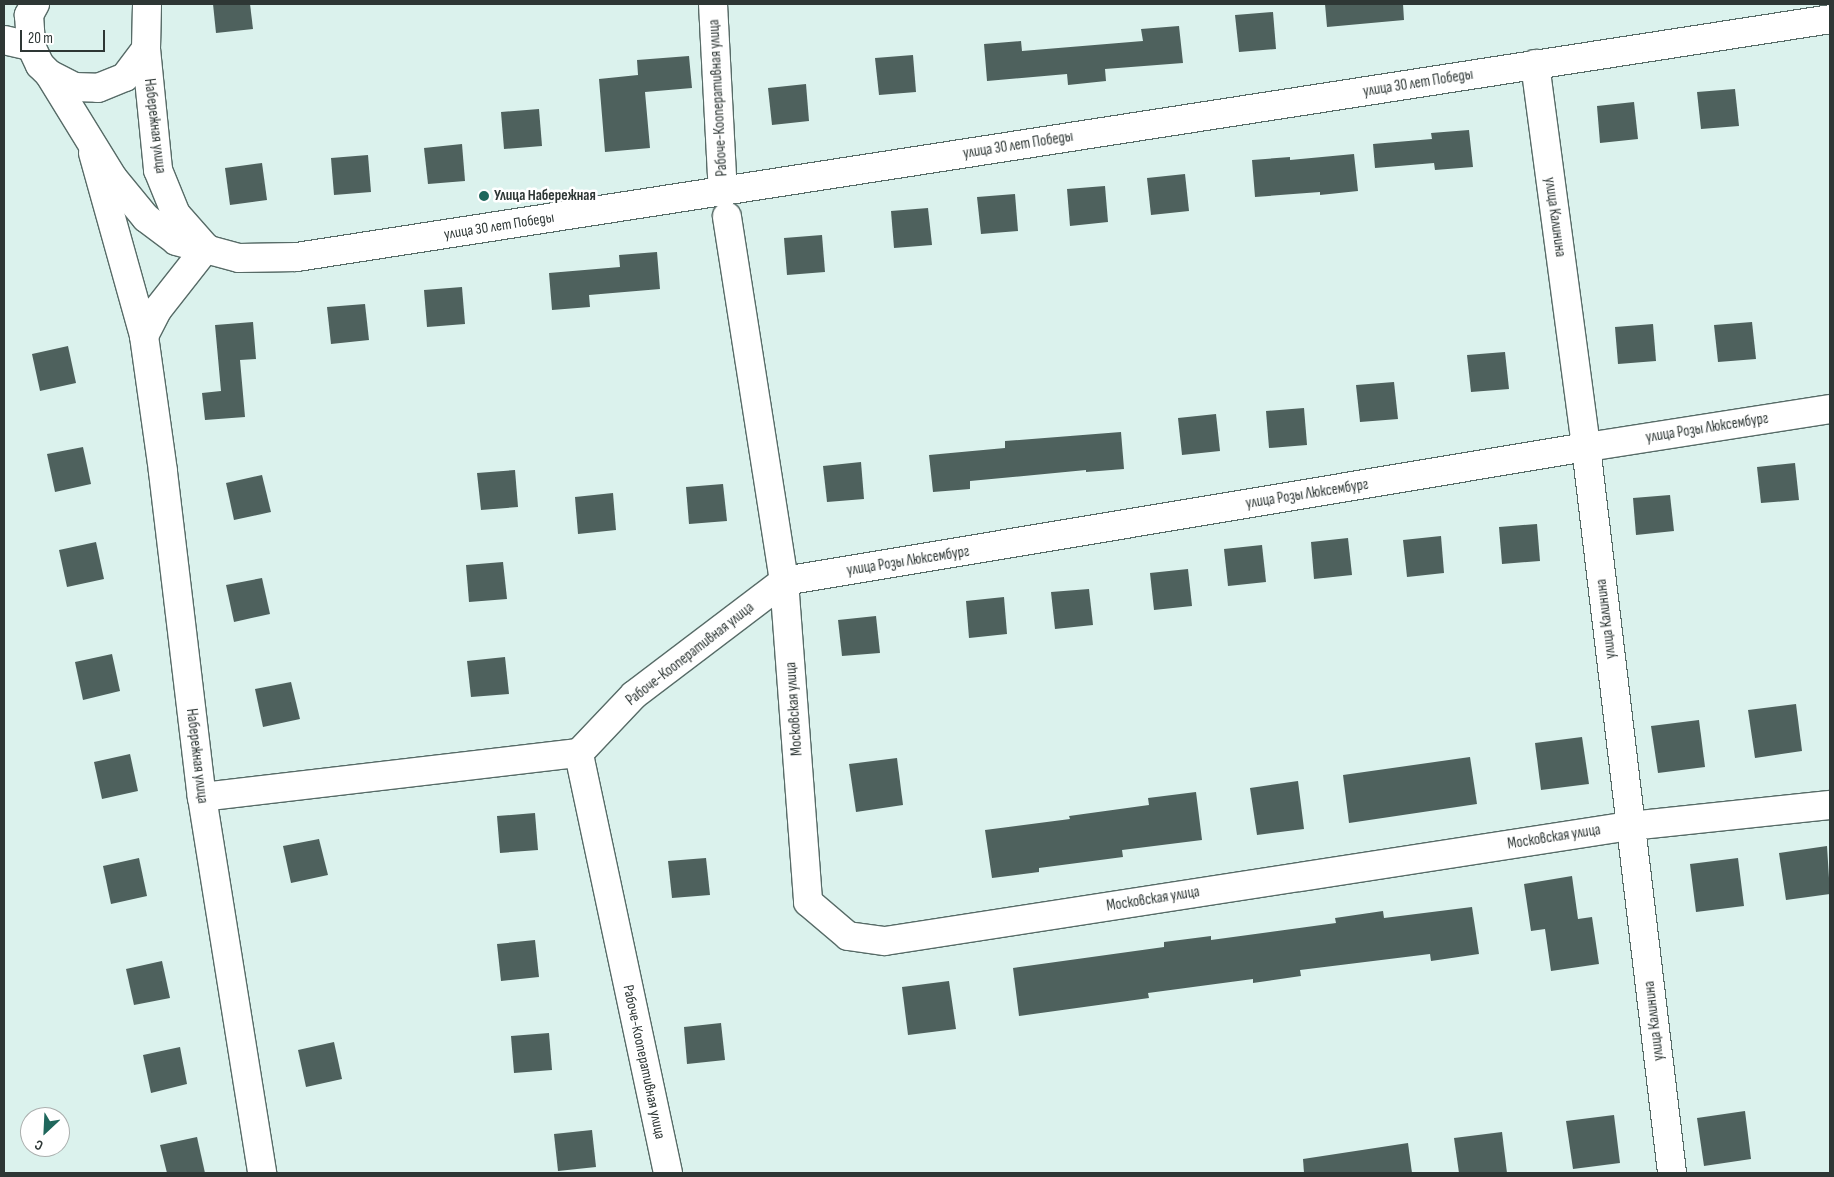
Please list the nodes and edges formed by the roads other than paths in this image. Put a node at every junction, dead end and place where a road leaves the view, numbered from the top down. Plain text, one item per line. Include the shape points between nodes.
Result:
1 (35, 4) edge
2 (713, 4) edge
3 (145, 6) edge
4 (1830, 20) edge
5 (4, 40) edge
6 (31, 46) junction
7 (146, 49) junction
8 (1535, 64) junction
9 (49, 74) junction
10 (88, 137) junction
11 (725, 204) junction
12 (206, 248) junction
13 (144, 336) junction
14 (1830, 409) edge
15 (1586, 447) junction
16 (784, 581) junction
17 (579, 753) junction
18 (202, 797) junction
19 (1830, 805) edge
20 (1630, 826) junction
21 (262, 1173) edge
22 (668, 1173) edge
23 (1672, 1173) edge

1 - 6 street, Набережная улица via 29,16
2 - 11 street, Рабоче-Кооперативная улица
3 - 7 street, Набережная улица
4 - 8 street, улица 30 лет Победы
5 - 6 street
6 - 9 street, Набережная улица via 40,65
7 - 9 street, Набережная улица via 124,77 98,88 74,87
7 - 12 street, Набережная улица via 158,170 176,214
8 - 11 street, улица 30 лет Победы
8 - 15 street, улица Калинина
9 - 10 street, Набережная улица
10 - 12 street, Набережная улица via 113,178 146,218 176,241
10 - 13 street, Набережная улица
11 - 12 street, улица 30 лет Победы via 297,257 239,258
11 - 16 street, Рабоче-Кооперативная улица
12 - 13 street via 158,309
13 - 18 street, Набережная улица
14 - 15 street, улица Розы Люксембург
15 - 16 street, улица Розы Люксембург
15 - 20 street, улица Калинина
16 - 17 street, Рабоче-Кооперативная улица via 634,696
16 - 20 street, Московская улица via 808,902 848,936 885,940
17 - 18 street
17 - 22 street, Рабоче-Кооперативная улица
18 - 21 street, Набережная улица
19 - 20 street, Московская улица
20 - 23 street, улица Калинина

